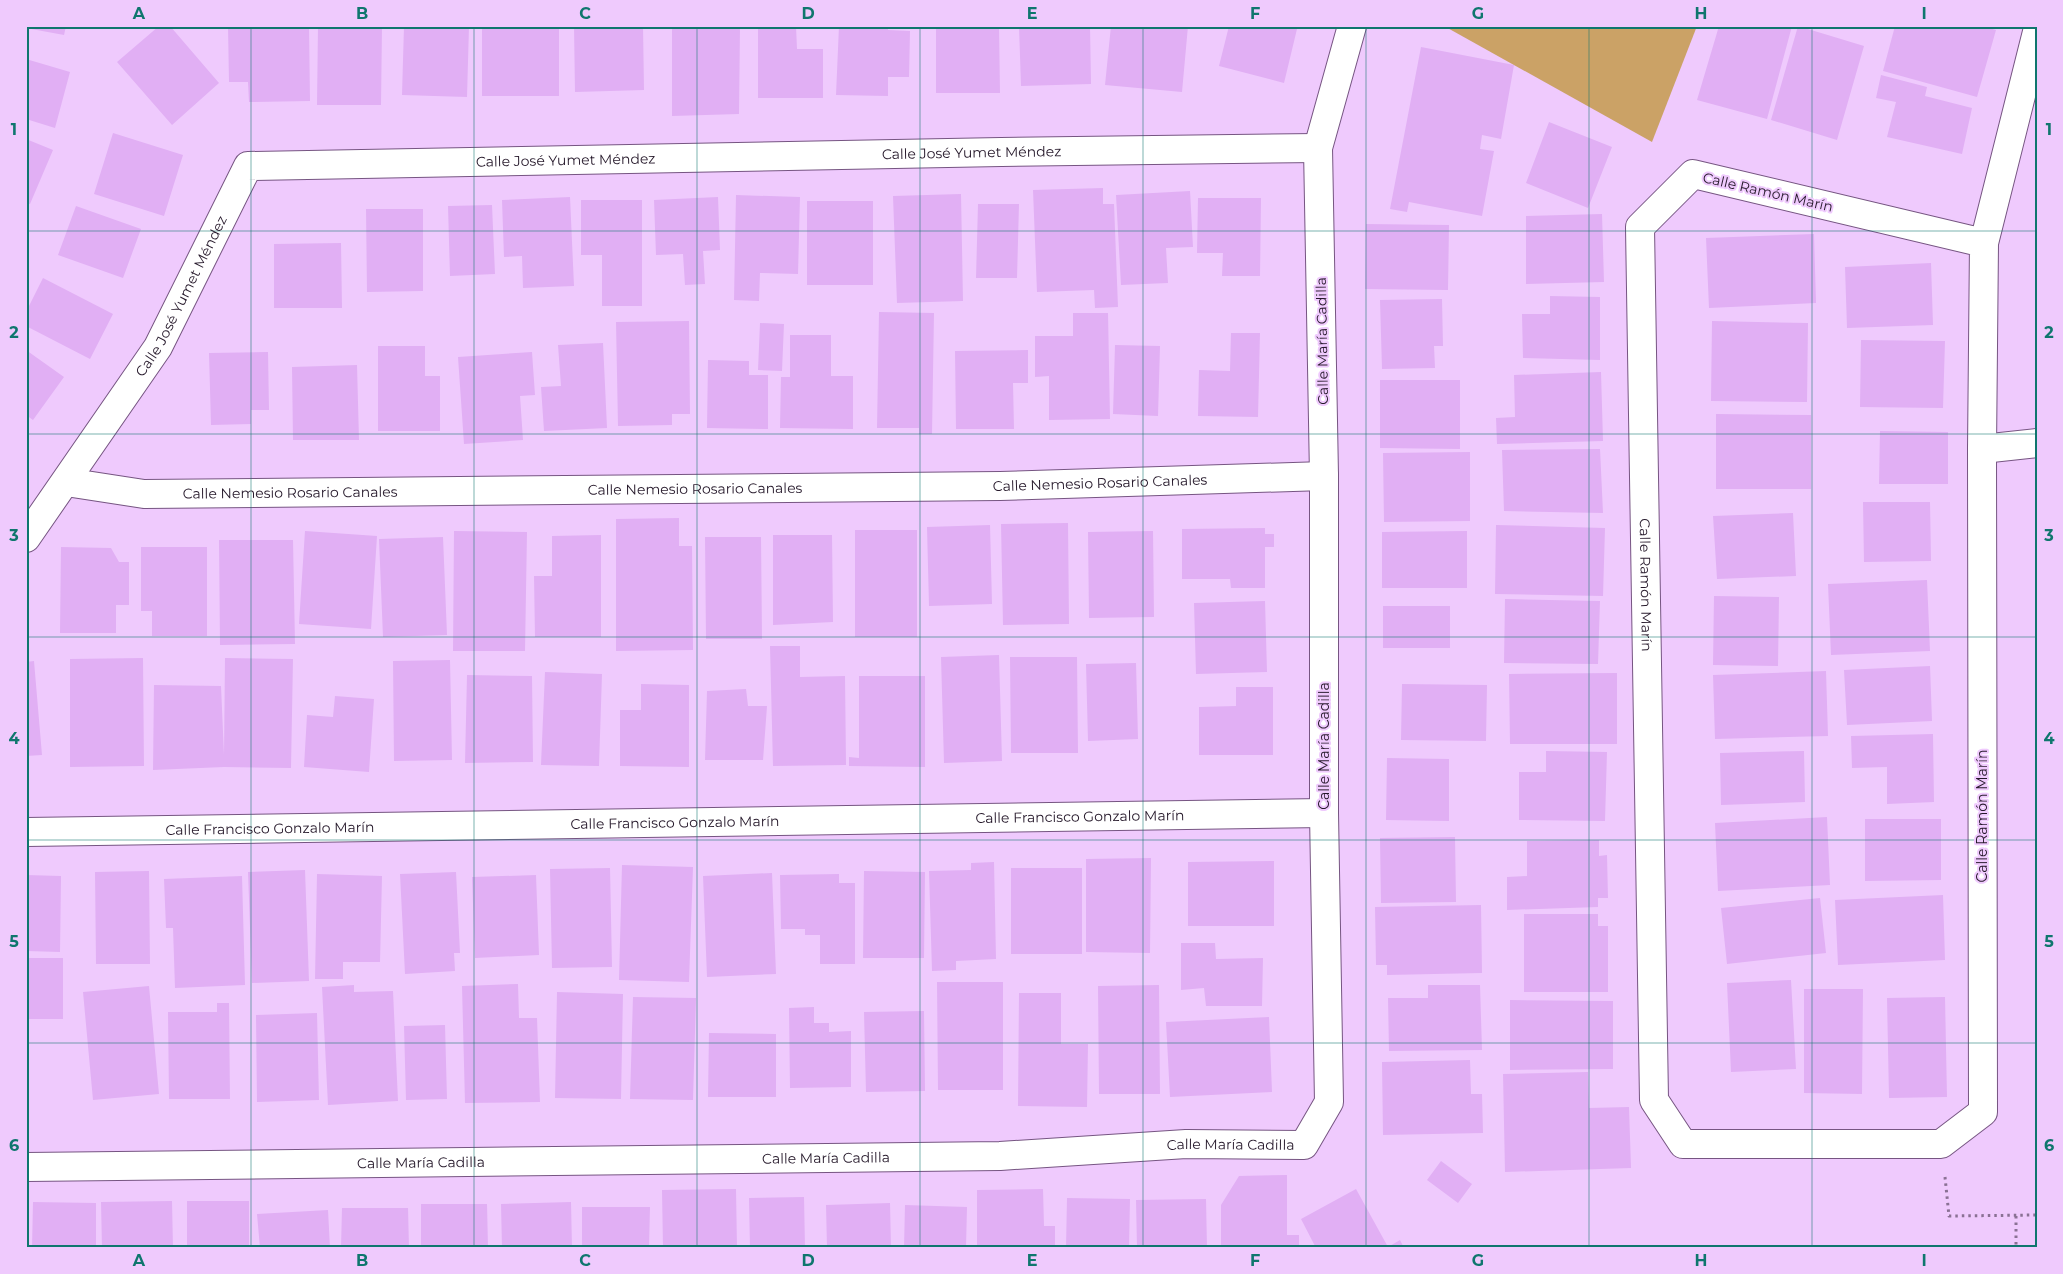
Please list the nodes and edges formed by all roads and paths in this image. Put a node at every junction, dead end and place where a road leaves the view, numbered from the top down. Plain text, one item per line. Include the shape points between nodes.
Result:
1 (1352, 26) edge
2 (2037, 32) edge
3 (1318, 148) junction
4 (1984, 243) junction
5 (2037, 443) edge
6 (1982, 448) junction
7 (1324, 476) junction
8 (66, 482) junction
9 (26, 538) edge
10 (1324, 813) junction
11 (26, 832) edge
12 (1942, 1144) junction
13 (26, 1167) edge
14 (2037, 1215) edge
15 (2016, 1216) junction
16 (2016, 1248) edge

1 - 3 street, Calle María Cadilla
2 - 4 street
3 - 7 street, Calle María Cadilla
3 - 8 street, Calle José Yumet Méndez via 248,166 158,346
4 - 6 street, Calle Ramón Marín
4 - 12 street, Calle Ramón Marín via 1693,174 1640,227 1654,1100 1683,1144
5 - 6 street
6 - 12 street, Calle Ramón Marín via 1983,1112
7 - 8 street, Calle Nemesio Rosario Canales via 1000,486 144,494
7 - 10 street, Calle María Cadilla
8 - 9 street, Calle José Yumet Méndez
10 - 11 street, Calle Francisco Gonzalo Marín
10 - 13 street, Calle María Cadilla via 1330,1102 1304,1145 1186,1144 1000,1156
12 - 15 path via 1949,1216
14 - 15 path
15 - 16 path

